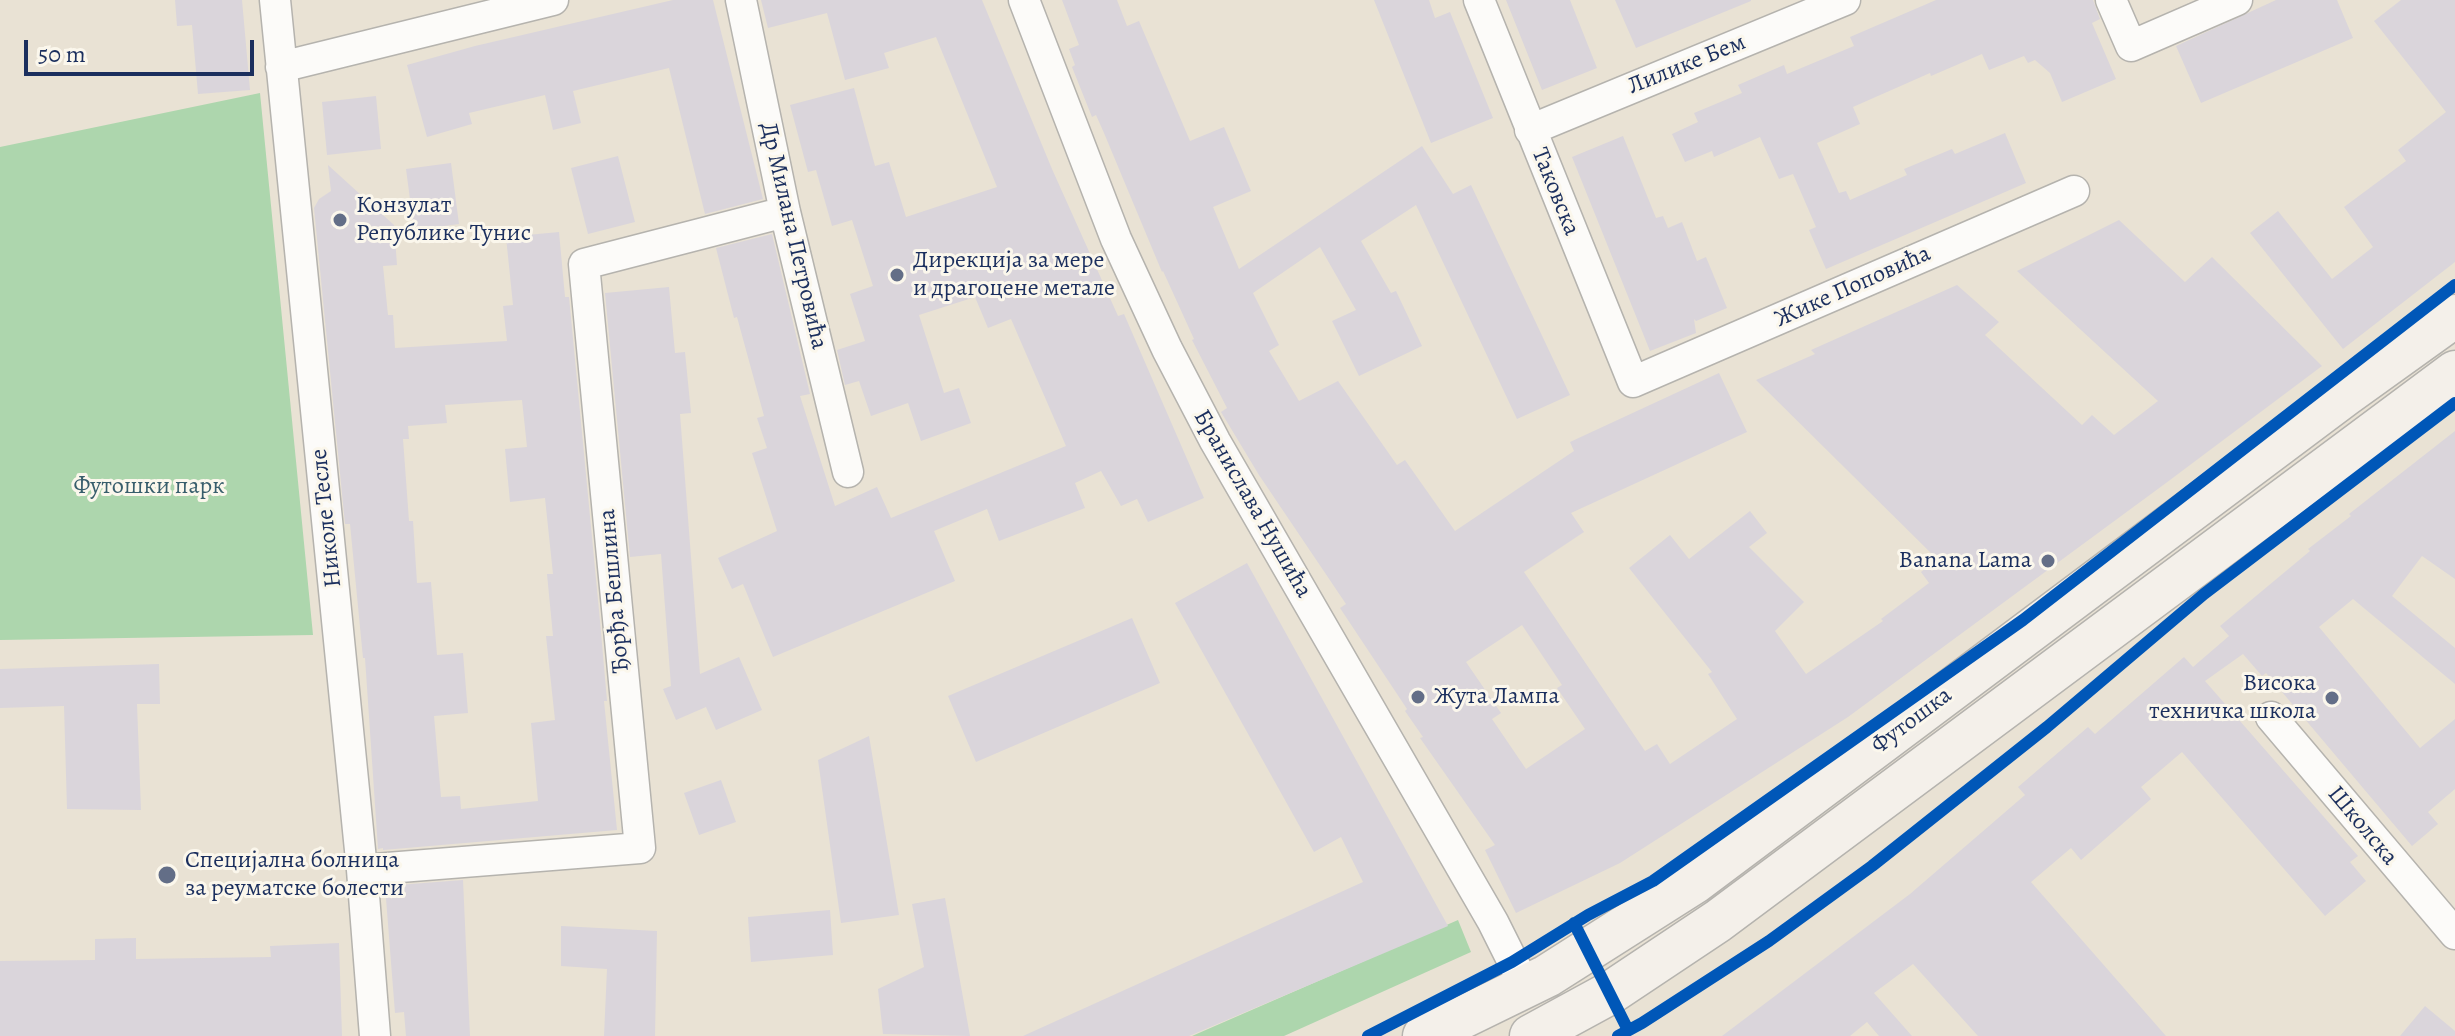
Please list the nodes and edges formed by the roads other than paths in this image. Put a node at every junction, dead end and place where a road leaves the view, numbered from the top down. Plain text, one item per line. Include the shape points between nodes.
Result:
1 (275, 0) edge
2 (553, 0) edge
3 (741, 0) edge
4 (1024, 0) edge
5 (1479, 0) edge
6 (1845, 0) edge
7 (2111, 0) edge
8 (2237, 0) edge
9 (281, 67) junction
10 (1530, 130) junction
11 (2074, 191) dead end
12 (785, 212) junction
13 (2455, 316) edge
14 (2455, 372) edge
15 (1633, 382) joint
16 (848, 472) dead end
17 (2271, 717) dead end
18 (362, 870) junction
19 (2455, 934) edge
20 (1525, 986) junction
21 (375, 1036) edge
22 (1424, 1036) edge
23 (1531, 1036) edge

1 - 9 street, Николе Тесле
2 - 9 street
3 - 12 street, Др Милана Петровића
4 - 20 street, Бранислава Нушића via 1116,239 1167,349
5 - 10 street, Таковска
6 - 10 street, Лилике Бем
7 - 8 street via 2131,46
9 - 18 street, Николе Тесле
10 - 15 street, Таковска
11 - 15 street, Жике Поповића
12 - 16 street, Др Милана Петровића
12 - 18 street, Ђорђа Бешлина via 584,264 640,848
13 - 20 main road, Футошка via 1695,882
14 - 23 main road, Футошка via 1718,921 1610,993
17 - 19 street, Школска
18 - 21 street, Николе Тесле
20 - 22 main road, Футошка

